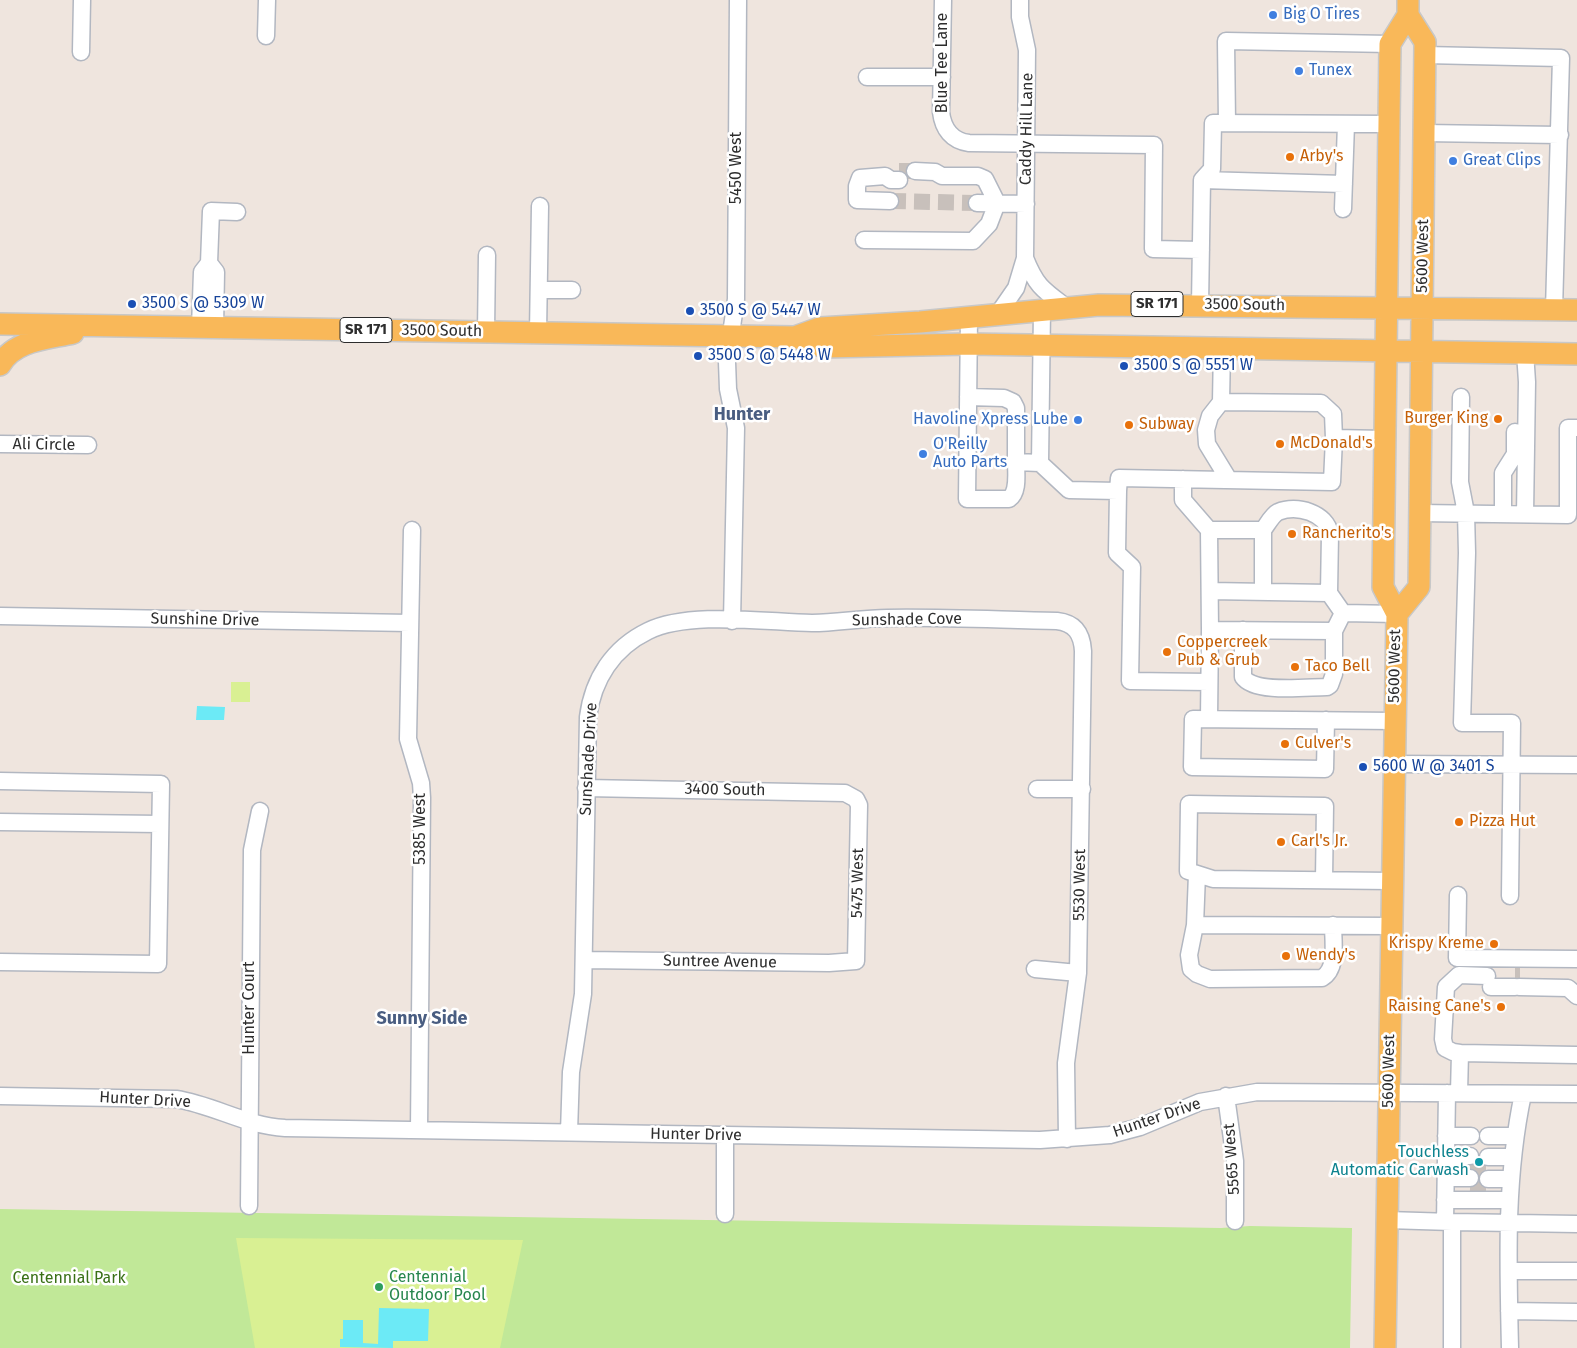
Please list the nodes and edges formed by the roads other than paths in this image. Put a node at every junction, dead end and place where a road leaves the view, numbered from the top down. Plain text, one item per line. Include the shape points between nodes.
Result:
1 (82, 0) edge
2 (267, 0) edge
3 (738, 0) edge
4 (943, 0) edge
5 (1020, 0) edge
6 (1408, 8) edge
7 (266, 36) dead end
8 (1390, 44) junction
9 (81, 52) dead end
10 (1425, 55) junction
11 (867, 77) dead end
12 (942, 77) junction
13 (1227, 123) junction
14 (1346, 124) junction
15 (1390, 124) junction
16 (1424, 133) junction
17 (1560, 135) junction
18 (1026, 143) junction
19 (1202, 180) junction
20 (1344, 184) junction
21 (890, 201) tunnel mouth
22 (977, 203) tunnel mouth
23 (997, 204) junction
24 (1026, 204) junction
25 (540, 206) dead end
26 (1343, 208) dead end
27 (237, 212) dead end
28 (864, 240) dead end
29 (1201, 250) junction
30 (487, 255) dead end
31 (1025, 258) junction
32 (539, 290) junction
33 (572, 290) dead end
34 (1200, 304) junction
35 (1066, 307) junction
36 (1387, 308) junction
37 (1422, 308) junction
38 (1042, 310) junction
39 (1554, 310) junction
40 (1577, 310) edge
41 (998, 314) junction
42 (969, 317) junction
43 (0, 324) edge
44 (107, 326) junction
45 (207, 327) junction
46 (486, 332) junction
47 (538, 333) junction
48 (732, 336) junction
49 (795, 337) junction
50 (969, 344) junction
51 (1041, 345) junction
52 (1222, 348) junction
53 (1387, 350) junction
54 (1421, 351) junction
55 (1577, 354) edge
56 (1525, 359) junction
57 (0, 365) edge
58 (968, 397) junction
59 (1461, 397) dead end
60 (1221, 402) junction
61 (1577, 428) edge
62 (1334, 438) junction
63 (1385, 439) junction
64 (0, 444) edge
65 (88, 445) dead end
66 (1016, 462) junction
67 (1040, 463) junction
68 (1184, 479) junction
69 (1230, 480) junction
70 (1118, 491) junction
71 (1419, 513) junction
72 (1466, 513) junction
73 (1503, 514) junction
74 (1525, 514) junction
75 (1572, 515) edge
76 (412, 530) dead end
77 (1209, 530) junction
78 (1263, 530) junction
79 (1210, 591) junction
80 (1263, 592) junction
81 (1329, 593) junction
82 (1343, 612) junction
83 (1397, 614) junction
84 (0, 616) edge
85 (732, 621) junction
86 (410, 623) junction
87 (1210, 630) junction
88 (1243, 630) junction
89 (1334, 631) junction
90 (1078, 632) joint
91 (1210, 682) junction
92 (1209, 719) junction
93 (1326, 720) junction
94 (1394, 721) junction
95 (1393, 764) junction
96 (1512, 765) junction
97 (1577, 765) edge
98 (0, 781) edge
99 (586, 788) junction
100 (1037, 789) dead end
101 (1082, 789) junction
102 (859, 805) joint
103 (260, 811) dead end
104 (0, 822) edge
105 (160, 824) junction
106 (1197, 874) junction
107 (1324, 880) junction
108 (1391, 881) junction
109 (1458, 895) dead end
110 (1510, 896) dead end
111 (1195, 925) junction
112 (1333, 925) junction
113 (1391, 926) junction
114 (584, 960) junction
115 (1577, 960) edge
116 (856, 961) joint
117 (0, 962) edge
118 (1035, 969) dead end
119 (1078, 973) junction
120 (1517, 982) junction
121 (1577, 984) edge
122 (1577, 996) edge
123 (1460, 1053) junction
124 (1577, 1055) edge
125 (1389, 1092) junction
126 (1453, 1093) junction
127 (1524, 1094) junction
128 (1577, 1094) edge
129 (0, 1096) edge
130 (1226, 1096) junction
131 (250, 1122) junction
132 (419, 1130) junction
133 (569, 1132) junction
134 (725, 1135) junction
135 (1446, 1136) junction
136 (1471, 1136) dead end
137 (1488, 1136) dead end
138 (1514, 1136) junction
139 (1067, 1140) junction
140 (1446, 1178) junction
141 (1510, 1179) junction
142 (249, 1206) dead end
143 (724, 1214) dead end
144 (1387, 1220) junction
145 (1235, 1221) dead end
146 (1448, 1222) junction
147 (1509, 1223) junction
148 (1577, 1224) edge
149 (1510, 1271) junction
150 (1577, 1271) edge
151 (1509, 1310) junction
152 (1577, 1312) edge
153 (1385, 1348) edge
154 (1452, 1348) edge
155 (1510, 1348) edge

1 - 9 street
2 - 7 street
3 - 48 street, 5450 West via 736,299
4 - 12 street, Blue Tee Lane
5 - 18 street, Caddy Hill Lane via 1027,50
6 - 8 main road, 5600 West
6 - 10 main road, 5600 West via 1425,42
8 - 13 street via 1226,41
8 - 15 main road, 5600 West
10 - 16 main road, 5600 West
10 - 17 street via 1561,58
11 - 12 street
12 - 18 street, Blue Tee Lane via 942,118 952,136 969,143
13 - 14 street
13 - 19 street via 1214,123 1212,169
14 - 15 street
14 - 20 street
15 - 36 main road, 5600 West
16 - 17 street
16 - 37 main road, 5600 West
17 - 39 street
18 - 24 street, Caddy Hill Lane
18 - 29 street, Blue Tee Lane via 1154,145 1153,249
19 - 20 street
19 - 29 street
20 - 26 street
21 - 23 street via 857,200 860,178 903,176 935,181 942,176 978,176 985,179
22 - 23 street
23 - 24 street
23 - 28 street via 989,224 973,241
24 - 31 street, Caddy Hill Lane
25 - 32 street
27 - 45 street via 211,212 209,263 202,272
29 - 34 street
30 - 46 street
31 - 35 street, Caddy Hill Lane via 1040,288
31 - 41 street, Caddy Hill Lane via 1016,288
32 - 33 street
32 - 47 street
34 - 35 main road, 3500 South / SR 171
34 - 36 main road, 3500 South / SR 171
35 - 38 main road, 3500 South / SR 171
36 - 37 main road, 3500 South / SR 171
36 - 53 main road, 5600 West
37 - 39 main road, 3500 South / SR 171
37 - 54 main road, 5600 West
38 - 41 main road, 3500 South / SR 171
38 - 51 street
39 - 40 main road, 3500 South / SR 171
41 - 42 main road, 3500 South / SR 171
42 - 49 main road, 3500 South / SR 171 via 820,328
42 - 50 street
43 - 44 main road, 3500 South / SR 171
44 - 45 main road, 3500 South / SR 171
44 - 57 main road via 17,347 6,355
45 - 46 main road, 3500 South / SR 171
46 - 47 main road, 3500 South / SR 171
47 - 48 main road, 3500 South / SR 171
48 - 49 main road, 3500 South / SR 171
48 - 85 street via 727,362 736,438
49 - 50 main road, 3500 South / SR 171 via 824,347
50 - 51 main road, 3500 South / SR 171
50 - 58 street
51 - 52 main road, 3500 South / SR 171
51 - 67 street
52 - 53 main road, 3500 South / SR 171
52 - 60 street
53 - 54 main road, 3500 South / SR 171
53 - 63 main road, 5600 West
54 - 56 main road, 3500 South / SR 171
54 - 71 main road, 5600 West
55 - 56 main road, 3500 South / SR 171
56 - 73 street via 1517,382 1515,454 1503,473
56 - 74 street
58 - 66 street via 1004,398 1013,402 1016,408
58 - 66 street via 967,499 1013,497
59 - 72 street via 1460,482
60 - 62 street via 1321,403 1333,414
60 - 69 street via 1210,416 1207,444
61 - 75 street via 1568,428
62 - 63 street
62 - 69 street via 1332,482
63 - 83 main road, 5600 West via 1383,587
64 - 65 street, Ali Circle
66 - 67 street
67 - 70 street via 1069,490
68 - 69 street
68 - 70 street via 1118,478
68 - 77 street via 1184,500
70 - 91 street via 1116,552 1132,567 1130,681
71 - 72 street
71 - 83 main road, 5600 West via 1419,587
72 - 73 street
72 - 96 street via 1462,723 1512,723
73 - 74 street
74 - 75 street
76 - 86 street, 5385 West
77 - 78 street
77 - 79 street
78 - 80 street
78 - 81 street via 1275,514 1282,511 1307,512 1322,518 1330,534
79 - 80 street
79 - 87 street
80 - 81 street
81 - 82 street
82 - 83 street
82 - 89 street
83 - 94 main road, 5600 West
84 - 86 street, Sunshine Drive
85 - 90 street, Sunshade Cove via 837,622 887,618 1057,621 1070,624
85 - 99 street, Sunshade Drive via 691,620 664,624 616,652 599,677 590,704
86 - 132 street, 5385 West via 408,739 422,798
87 - 88 street
87 - 91 street
88 - 89 street
88 - 89 street via 1243,677 1252,685 1264,688 1330,686 1334,674
90 - 101 street, 5530 West via 1083,651
91 - 92 street
92 - 93 street
92 - 93 street via 1193,719 1192,767 1325,769
93 - 94 street
94 - 95 main road, 5600 West
95 - 96 street
95 - 108 main road, 5600 West
96 - 97 street
96 - 110 street
98 - 105 street via 160,784
99 - 102 street, 3400 South via 837,792 851,795
99 - 114 street, Sunshade Drive
100 - 101 street
101 - 119 street, 5530 West
102 - 116 street, 5475 West
103 - 131 street, Hunter Court via 252,850
104 - 105 street
105 - 117 street via 158,964
106 - 107 street via 1212,879
106 - 107 street via 1188,871 1189,804 1325,806
106 - 111 street
107 - 108 street
108 - 113 main road, 5600 West
109 - 115 street via 1457,958
111 - 112 street
111 - 112 street via 1188,955 1191,968 1196,974 1210,979 1314,979 1327,976 1332,965
112 - 113 street
113 - 125 main road, 5600 West
114 - 116 street, Suntree Avenue
114 - 133 street, Sunshade Drive via 582,1012 571,1072
118 - 119 street
119 - 139 street, 5530 West via 1066,1063
120 - 121 street via 1570,978
120 - 122 street via 1568,988
120 - 123 street via 1489,981 1461,986 1453,981 1446,987 1445,1048
123 - 124 street
123 - 126 street
125 - 126 street, Hunter Drive
125 - 130 street, Hunter Drive via 1272,1091
125 - 144 main road, 5600 West
126 - 127 street, Hunter Drive
126 - 135 street
127 - 128 street, Hunter Drive
127 - 138 street
129 - 131 street, Hunter Drive via 176,1099 204,1105
130 - 139 street, Hunter Drive via 1194,1104 1128,1130
130 - 145 street, 5565 West via 1235,1161
131 - 132 street, Hunter Drive via 275,1128
131 - 142 street, Hunter Court
132 - 133 street, Hunter Drive
133 - 134 street, Hunter Drive
134 - 139 street, Hunter Drive
134 - 143 street
135 - 136 street
135 - 140 street
137 - 138 street
138 - 141 street
140 - 140 street via 1470,1173
140 - 141 street
140 - 146 street
141 - 141 street via 1488,1173
141 - 147 street
144 - 146 street
144 - 153 main road, 5600 West
146 - 147 street
146 - 154 street
147 - 148 street
147 - 149 street
149 - 150 street
149 - 151 street
151 - 152 street
151 - 155 street

